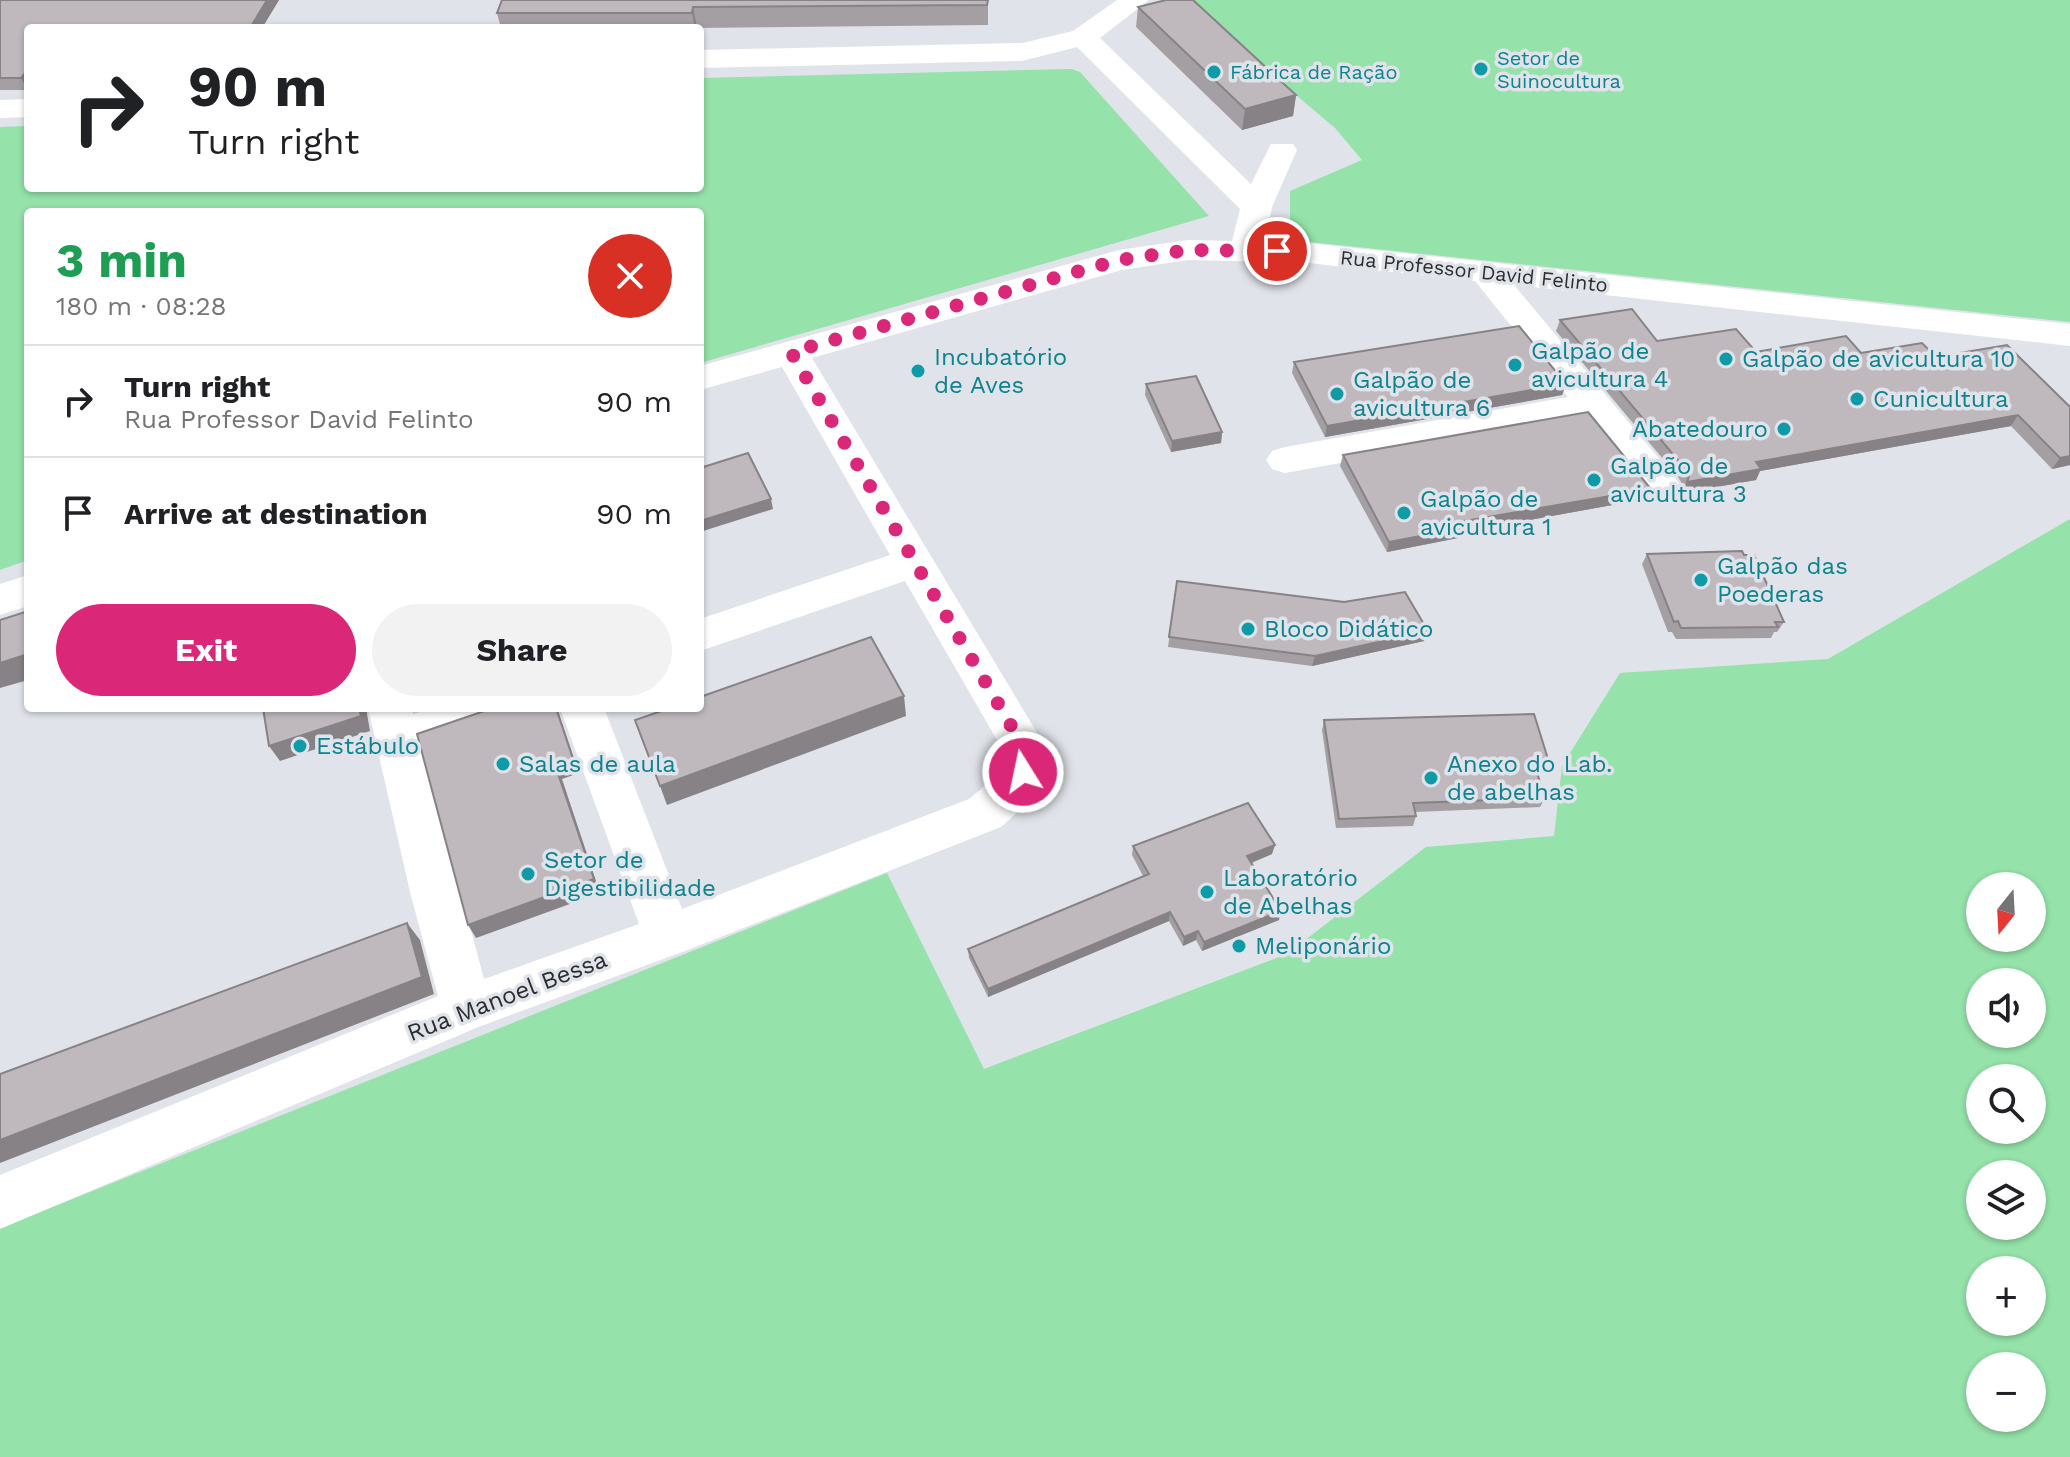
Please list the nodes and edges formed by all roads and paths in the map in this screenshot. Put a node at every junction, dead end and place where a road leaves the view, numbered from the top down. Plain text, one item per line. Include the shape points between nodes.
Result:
1 (1135, 0) edge
2 (1083, 37) junction
3 (704, 59) edge
4 (24, 108) edge
5 (0, 109) edge
6 (1282, 150) dead end
7 (1256, 207) junction
8 (1247, 250) junction
9 (1486, 273) junction
10 (2070, 335) edge
11 (791, 352) junction
12 (704, 377) edge
13 (1594, 405) junction
14 (1285, 460) dead end
15 (1662, 488) dead end
16 (913, 563) junction
17 (24, 591) edge
18 (0, 600) edge
19 (704, 634) edge
20 (460, 712) edge
21 (584, 712) edge
22 (393, 723) edge
23 (668, 936) junction
24 (467, 1008) junction
25 (0, 1202) edge

1 - 2 street
2 - 3 street via 1022,52
2 - 7 street
4 - 5 street
6 - 7 street
7 - 8 street
8 - 9 street, Rua Professor David Felinto
8 - 11 street, Rua Professor David Felinto via 1188,250 1119,260
9 - 10 street, Rua Professor David Felinto
9 - 13 street
11 - 12 street, Rua Professor David Felinto
11 - 16 street
13 - 14 street
13 - 15 street
16 - 19 street
16 - 23 street, Rua Manoel Bessa via 1023,746 1023,772 1012,791 985,813
17 - 18 street
20 - 22 street
21 - 23 street
22 - 24 street
23 - 24 street, Rua Manoel Bessa
24 - 25 street, Rua Manoel Bessa

